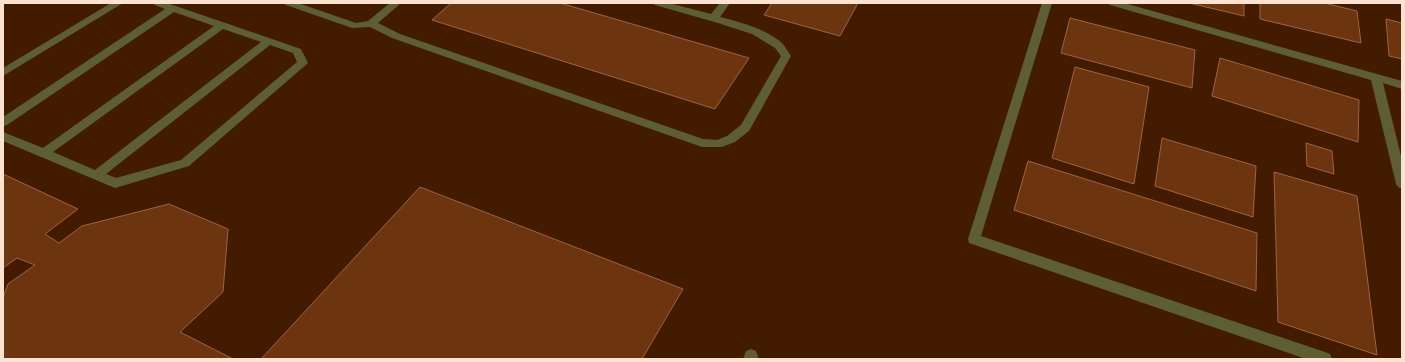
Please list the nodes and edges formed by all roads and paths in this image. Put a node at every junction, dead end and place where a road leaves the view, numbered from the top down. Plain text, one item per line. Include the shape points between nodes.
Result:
1 (118, 3) edge
2 (158, 3) edge
3 (289, 3) edge
4 (396, 3) edge
5 (658, 3) edge
6 (725, 3) edge
7 (1047, 3) edge
8 (1113, 3) edge
9 (173, 8) junction
10 (713, 19) junction
11 (371, 24) junction
12 (222, 25) junction
13 (269, 41) junction
14 (3, 73) edge
15 (1376, 78) junction
16 (1402, 85) edge
17 (3, 122) edge
18 (3, 136) edge
19 (44, 153) junction
20 (97, 175) junction
21 (1402, 184) edge
22 (1325, 359) edge

1 - 14 lane
2 - 9 lane
3 - 11 lane via 356,26
4 - 11 lane
5 - 10 lane
6 - 10 lane
7 - 22 lane via 974,239
8 - 15 lane
9 - 12 lane
9 - 17 lane
10 - 11 lane via 766,38 779,46 786,56 745,128 731,140 718,144 702,143 396,36
12 - 13 lane
12 - 19 lane
13 - 20 lane
13 - 20 lane via 297,51 304,63 185,163 115,182
15 - 16 lane
15 - 21 lane
18 - 19 lane
19 - 20 lane

